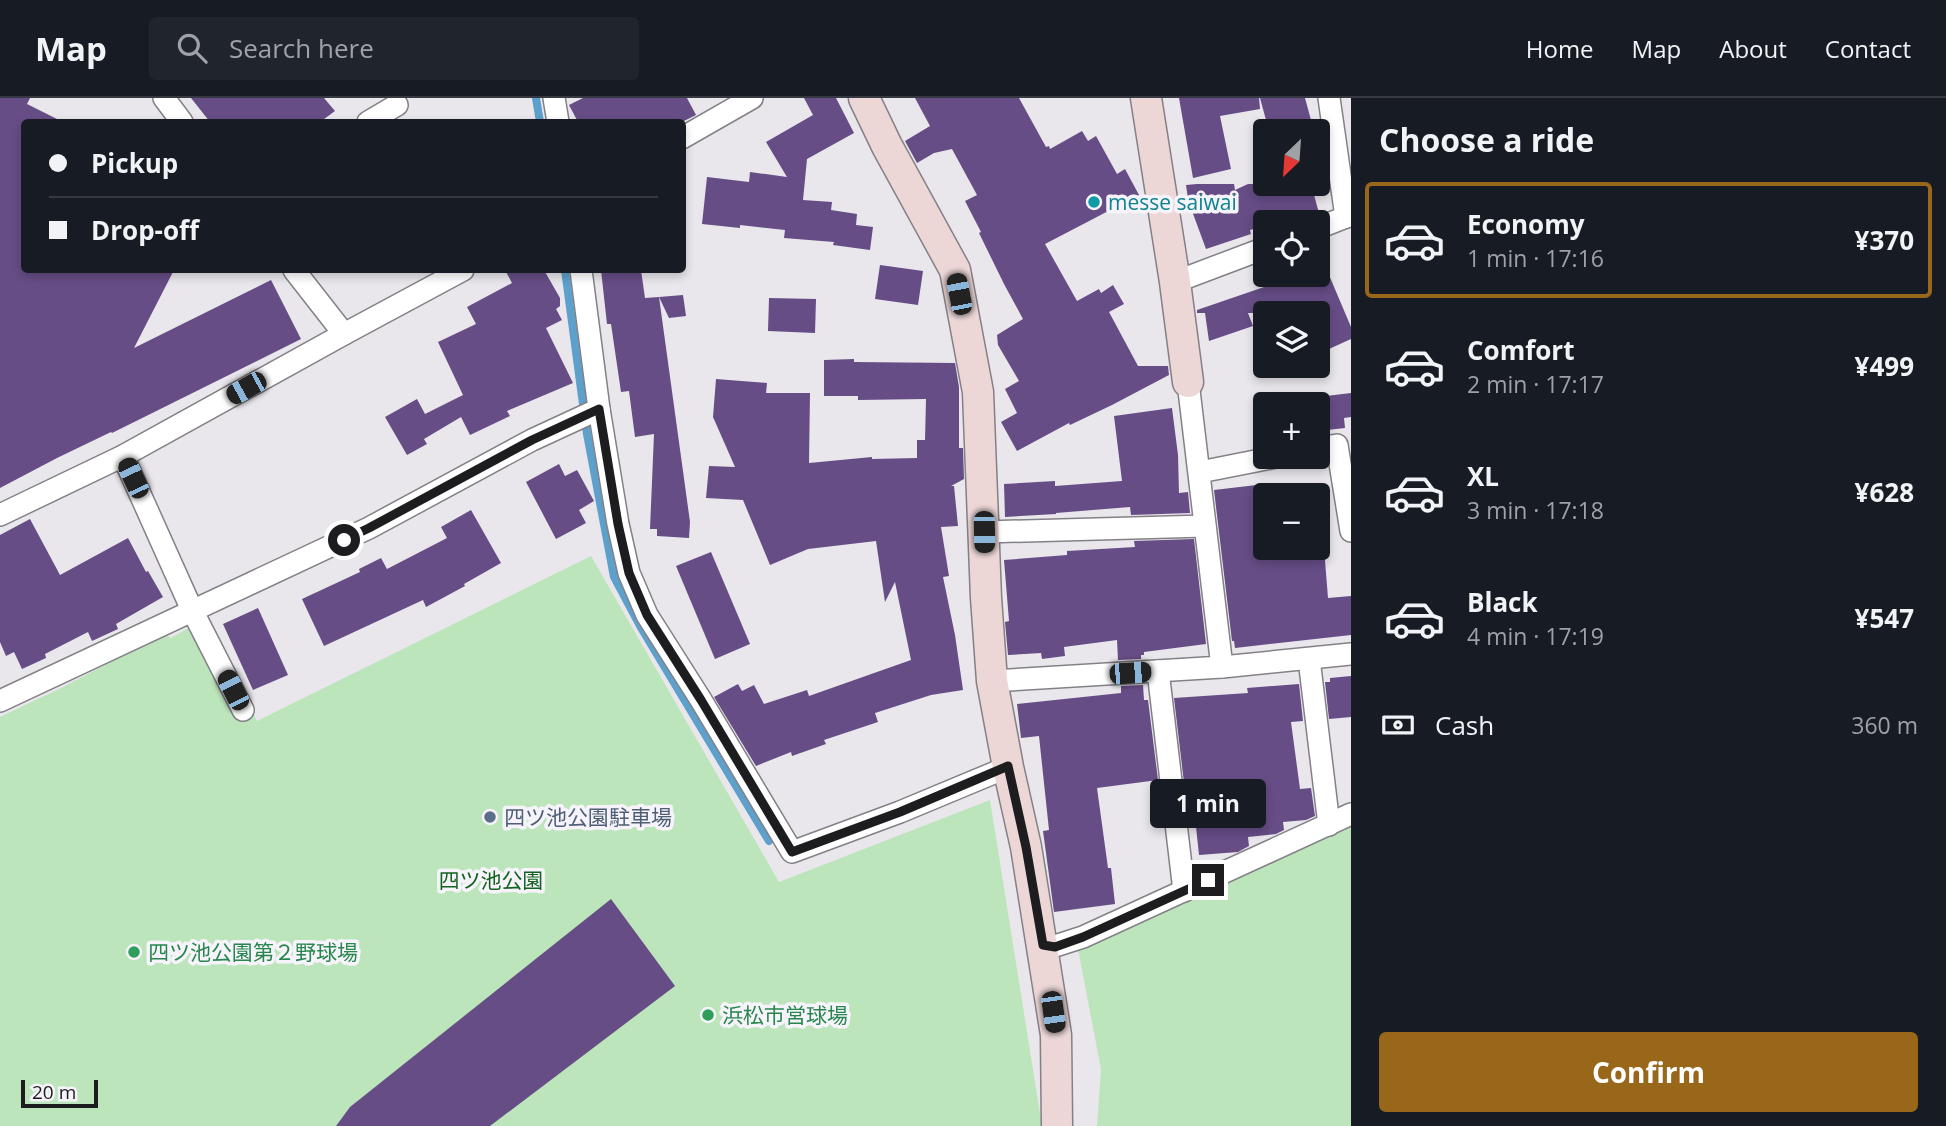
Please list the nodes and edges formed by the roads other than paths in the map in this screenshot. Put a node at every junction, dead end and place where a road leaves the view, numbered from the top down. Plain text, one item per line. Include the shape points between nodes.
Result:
1 (164, 98) edge
2 (554, 98) edge
3 (752, 98) edge
4 (864, 98) edge
5 (1146, 98) edge
6 (1329, 98) edge
7 (399, 100) edge
8 (180, 119) edge
9 (372, 119) edge
10 (558, 119) edge
11 (686, 136) edge
12 (1348, 216) edge
13 (1330, 223) edge
14 (1253, 253) edge
15 (296, 273) edge
16 (457, 273) edge
17 (581, 273) edge
18 (1175, 282) junction
19 (344, 334) junction
20 (1188, 382) joint
21 (589, 414) junction
22 (1330, 446) edge
23 (123, 456) junction
24 (1253, 462) edge
25 (1200, 472) junction
26 (0, 514) edge
27 (1205, 526) junction
28 (1351, 531) edge
29 (984, 532) junction
30 (192, 610) junction
31 (1351, 654) edge
32 (1309, 659) junction
33 (1222, 667) junction
34 (1158, 671) junction
35 (992, 681) junction
36 (0, 701) edge
37 (243, 710) dead end
38 (1008, 766) junction
39 (1351, 814) edge
40 (1329, 825) junction
41 (1184, 891) junction
42 (1043, 945) junction
43 (1057, 1126) edge

1 - 8 street
2 - 10 street
3 - 11 street
4 - 29 street via 955,270 978,392
5 - 18 street
6 - 12 street
7 - 9 street
12 - 13 street
14 - 18 street
15 - 19 street
16 - 19 street
17 - 21 street
18 - 20 street
19 - 23 street
20 - 25 street
21 - 30 street via 369,528
21 - 38 street via 629,573 647,615 792,852
22 - 28 street via 1337,445
23 - 26 street
23 - 30 street
24 - 25 street
25 - 27 street
27 - 29 street
27 - 33 street
29 - 35 street
30 - 36 street
30 - 37 street
31 - 32 street
32 - 33 street
32 - 40 street
33 - 34 street
34 - 35 street
34 - 41 street
35 - 38 street
38 - 42 street
39 - 40 street
40 - 41 street
41 - 42 street via 1083,937 1055,947
42 - 43 street via 1056,1035

